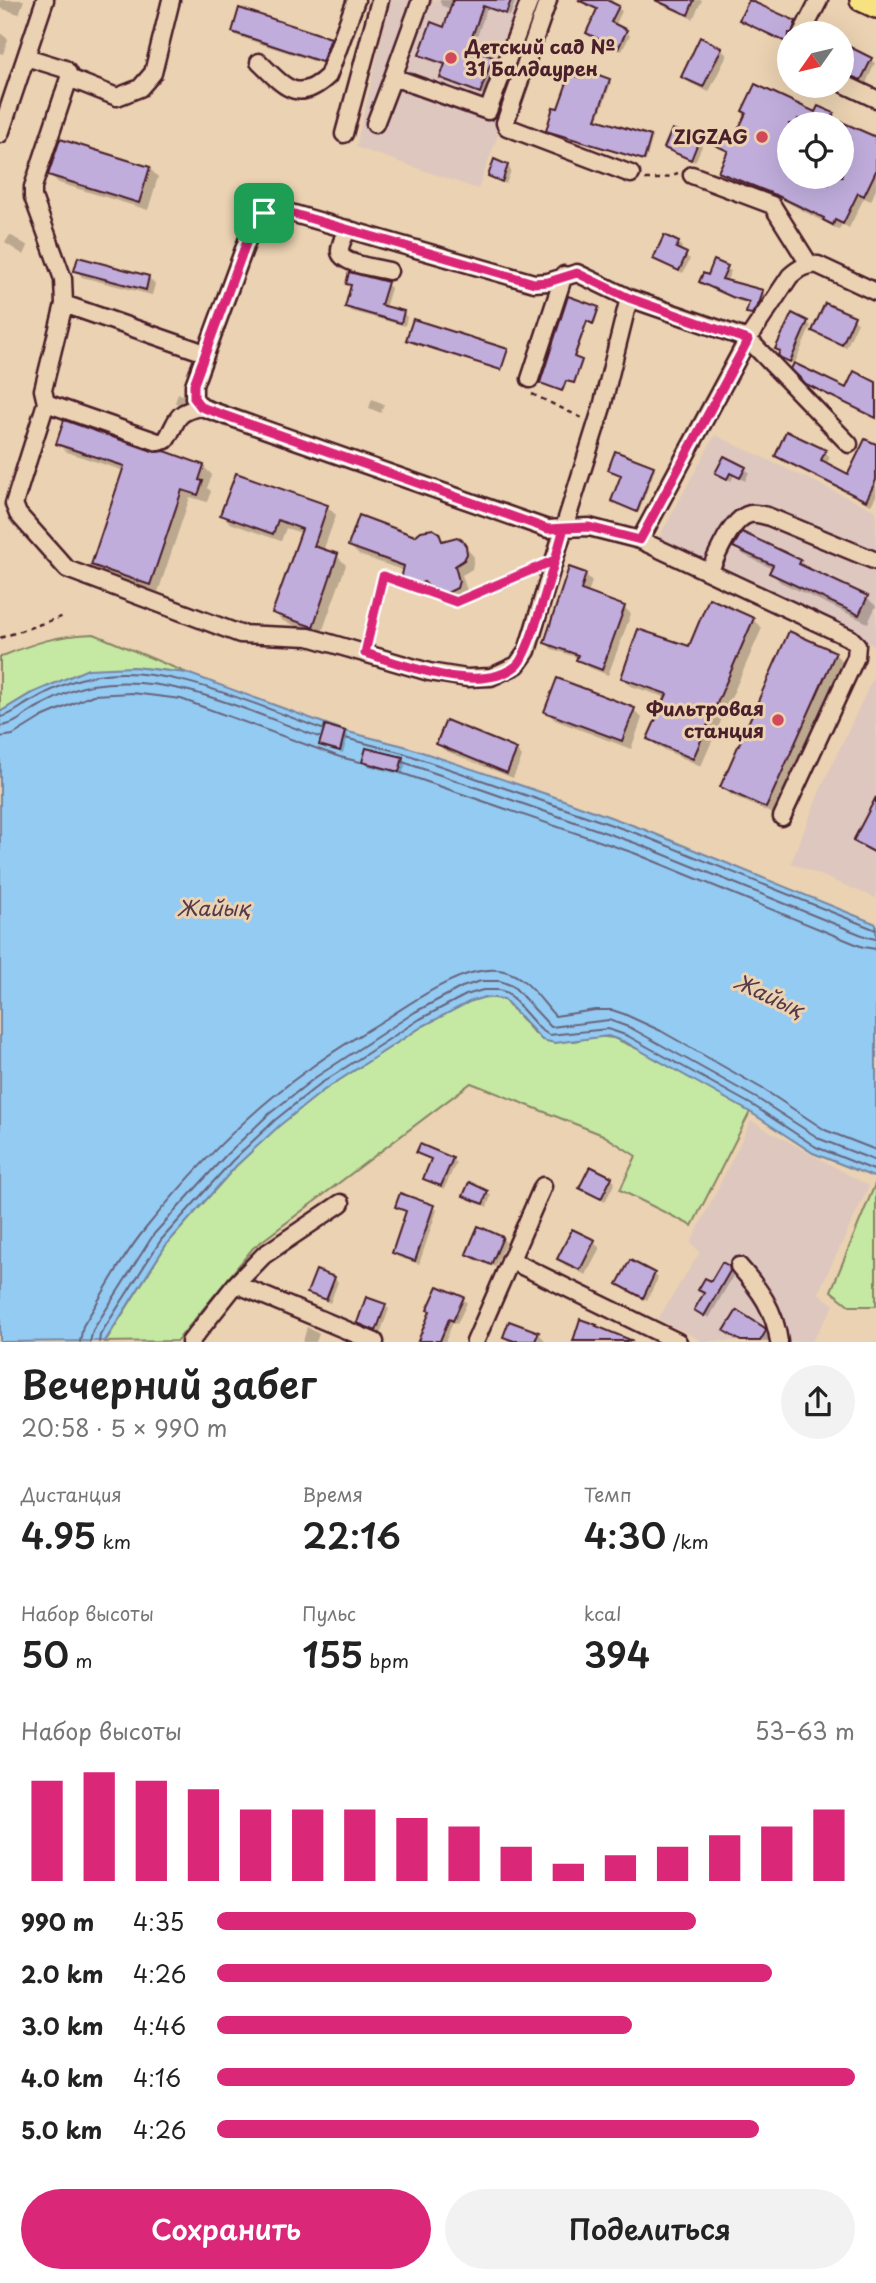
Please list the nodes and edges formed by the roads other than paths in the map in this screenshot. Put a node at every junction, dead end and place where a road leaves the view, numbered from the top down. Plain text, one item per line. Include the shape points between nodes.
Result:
1 (45, 0) edge
2 (171, 0) edge
3 (356, 0) edge
4 (380, 0) edge
5 (421, 0) edge
6 (530, 0) edge
7 (548, 0) edge
8 (819, 0) edge
9 (861, 0) edge
10 (876, 7) edge
11 (808, 21) edge
12 (346, 28) junction
13 (370, 35) junction
14 (26, 57) junction
15 (259, 62) dead end
16 (69, 78) junction
17 (393, 78) junction
18 (854, 89) edge
19 (876, 99) edge
20 (4, 108) edge
21 (488, 111) junction
22 (506, 117) junction
23 (375, 124) dead end
24 (0, 134) edge
25 (344, 134) dead end
26 (631, 174) road end
27 (692, 175) road end
28 (348, 229) junction
29 (809, 264) junction
30 (388, 271) dead end
31 (564, 275) junction
32 (876, 292) edge
33 (629, 298) junction
34 (64, 304) junction
35 (748, 340) junction
36 (205, 353) junction
37 (530, 379) road end
38 (46, 403) junction
39 (201, 407) junction
40 (849, 444) dead end
41 (564, 528) junction
42 (640, 540) junction
43 (876, 561) edge
44 (709, 572) junction
45 (782, 817) dead end
46 (543, 1186) dead end
47 (341, 1203) dead end
48 (510, 1260) junction
49 (739, 1266) dead end
50 (236, 1284) junction
51 (190, 1342) edge
52 (375, 1342) edge
53 (475, 1342) edge
54 (678, 1342) edge
55 (779, 1342) edge

1 - 14 street
2 - 16 street via 153,74 140,88 117,97
3 - 12 street
4 - 13 street
5 - 17 street
6 - 21 street
7 - 22 street
8 - 11 street
9 - 10 main road
12 - 13 street
12 - 15 street via 328,76 311,89 298,92 285,86
13 - 25 street
14 - 16 street via 65,69
14 - 20 street
16 - 34 street via 33,187 63,279
17 - 21 street
17 - 23 street
18 - 19 street
20 - 24 street
21 - 22 street
22 - 26 street via 507,127
27 - 29 street via 772,205
28 - 30 street via 342,256
28 - 31 street via 534,283
28 - 36 street via 277,209 264,213 254,222
29 - 32 street
29 - 35 street via 789,276
31 - 33 street via 577,273
31 - 37 street
33 - 35 street
33 - 41 street
34 - 36 street
34 - 38 street via 43,390
35 - 40 street
35 - 42 street
36 - 39 street via 194,384 194,398
38 - 39 street via 158,442 166,440 175,418
38 - 41 street via 14,504 18,514 67,569 240,634 309,637 429,672 491,677 517,665 527,651
39 - 41 street via 548,529
41 - 42 street via 589,527
42 - 44 street
43 - 44 street via 767,516 751,514 733,527
44 - 45 street via 857,645 856,657
46 - 48 street
47 - 50 street via 264,1255
48 - 53 street
48 - 54 street
49 - 55 street via 764,1295
50 - 51 street
50 - 52 street

